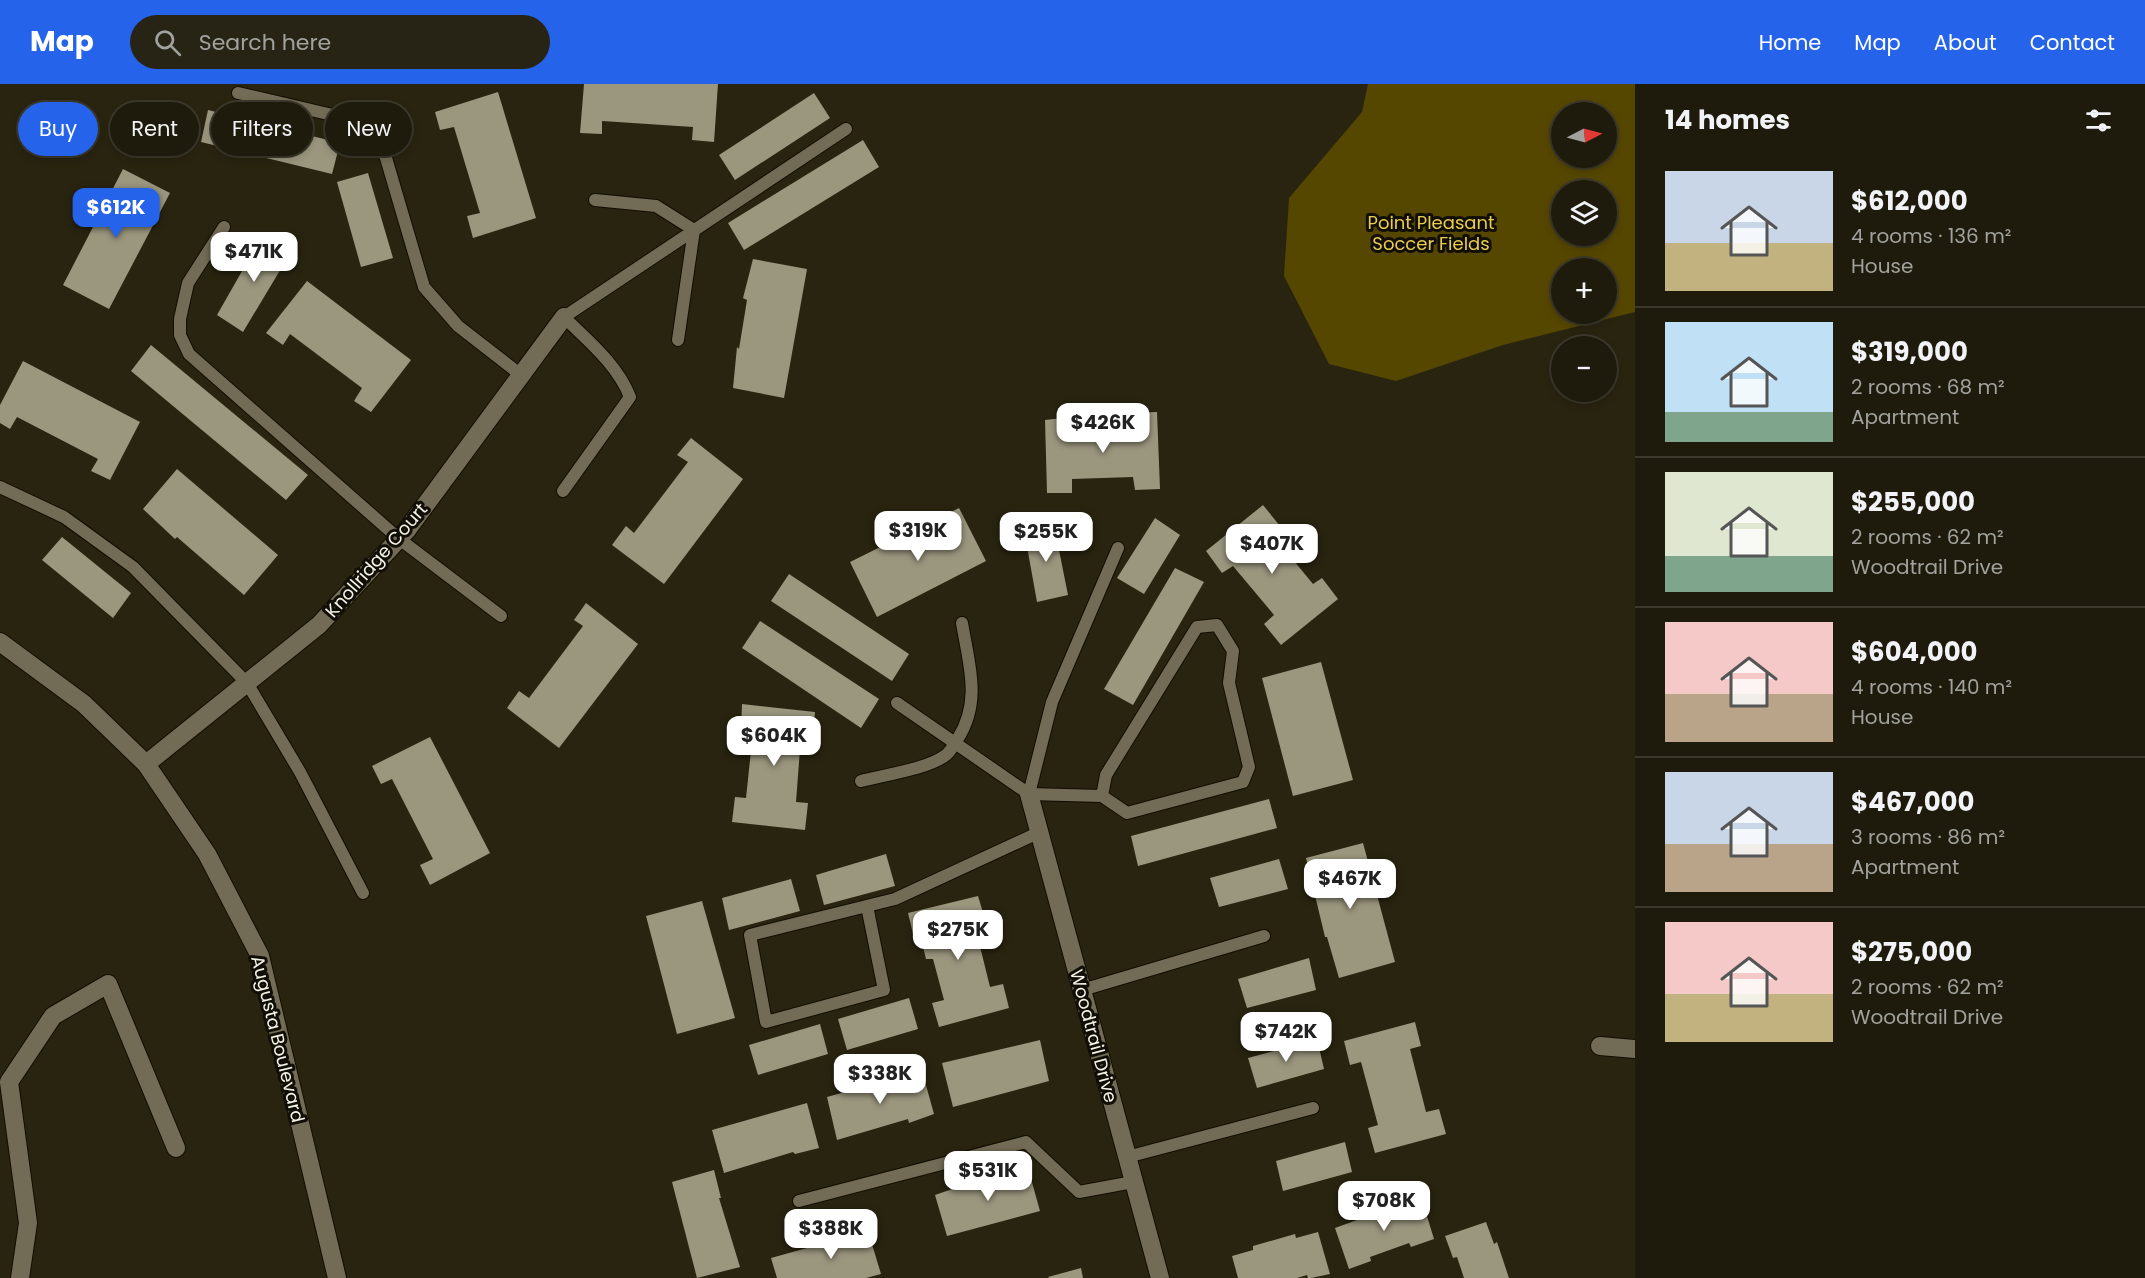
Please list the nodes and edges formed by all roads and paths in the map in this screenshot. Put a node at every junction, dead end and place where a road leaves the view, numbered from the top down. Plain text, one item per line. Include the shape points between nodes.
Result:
1 (238, 93) dead end
2 (846, 129) dead end
3 (595, 200) dead end
4 (224, 227) dead end
5 (694, 230) junction
6 (564, 317) junction
7 (678, 340) dead end
8 (521, 375) junction
9 (0, 487) edge
10 (563, 491) dead end
11 (398, 538) junction
12 (1118, 548) dead end
13 (501, 616) dead end
14 (962, 623) dead end
15 (0, 642) edge
16 (248, 683) junction
17 (897, 703) dead end
18 (955, 743) junction
19 (146, 764) junction
20 (861, 781) dead end
21 (1029, 795) junction
22 (1102, 796) junction
23 (1040, 832) junction
24 (363, 893) dead end
25 (867, 906) junction
26 (1264, 936) dead end
27 (1082, 990) junction
28 (1600, 1046) dead end
29 (1635, 1049) edge
30 (1313, 1108) dead end
31 (176, 1148) dead end
32 (1127, 1157) junction
33 (1133, 1182) junction
34 (799, 1201) dead end
35 (20, 1278) edge
36 (337, 1278) edge
37 (1160, 1278) edge

1 - 8 lane via 341,117 374,136 386,159 424,287 458,326
2 - 5 lane
3 - 5 lane via 656,206
4 - 11 lane via 188,283 180,335 189,354
5 - 6 lane
5 - 7 lane
6 - 8 street, Knollridge Court
6 - 10 lane via 605,358 630,397
8 - 11 street, Knollridge Court
9 - 16 lane via 64,517 133,567
11 - 13 lane
11 - 16 street, Knollridge Court via 319,625
12 - 21 lane via 1053,702
14 - 18 lane via 972,707
15 - 19 street, Augusta Boulevard via 84,704
16 - 19 street, Knollridge Court
16 - 24 lane
17 - 18 lane
18 - 20 lane via 946,755 930,763
18 - 21 lane
19 - 36 street, Augusta Boulevard via 207,854 260,956
21 - 22 lane
21 - 23 street, Woodtrail Drive
22 - 22 lane via 1127,813 1243,782 1249,767 1229,683 1233,651 1217,625 1197,627 1106,775
23 - 25 lane via 895,899
23 - 27 street, Woodtrail Drive
25 - 25 lane via 750,935 766,1022 884,990
26 - 27 lane
27 - 32 street, Woodtrail Drive
28 - 29 street
30 - 32 lane
31 - 35 street via 108,984 53,1016 9,1082 28,1222
32 - 33 street, Woodtrail Drive
33 - 34 lane via 1078,1192 1026,1142
33 - 37 street, Woodtrail Drive

